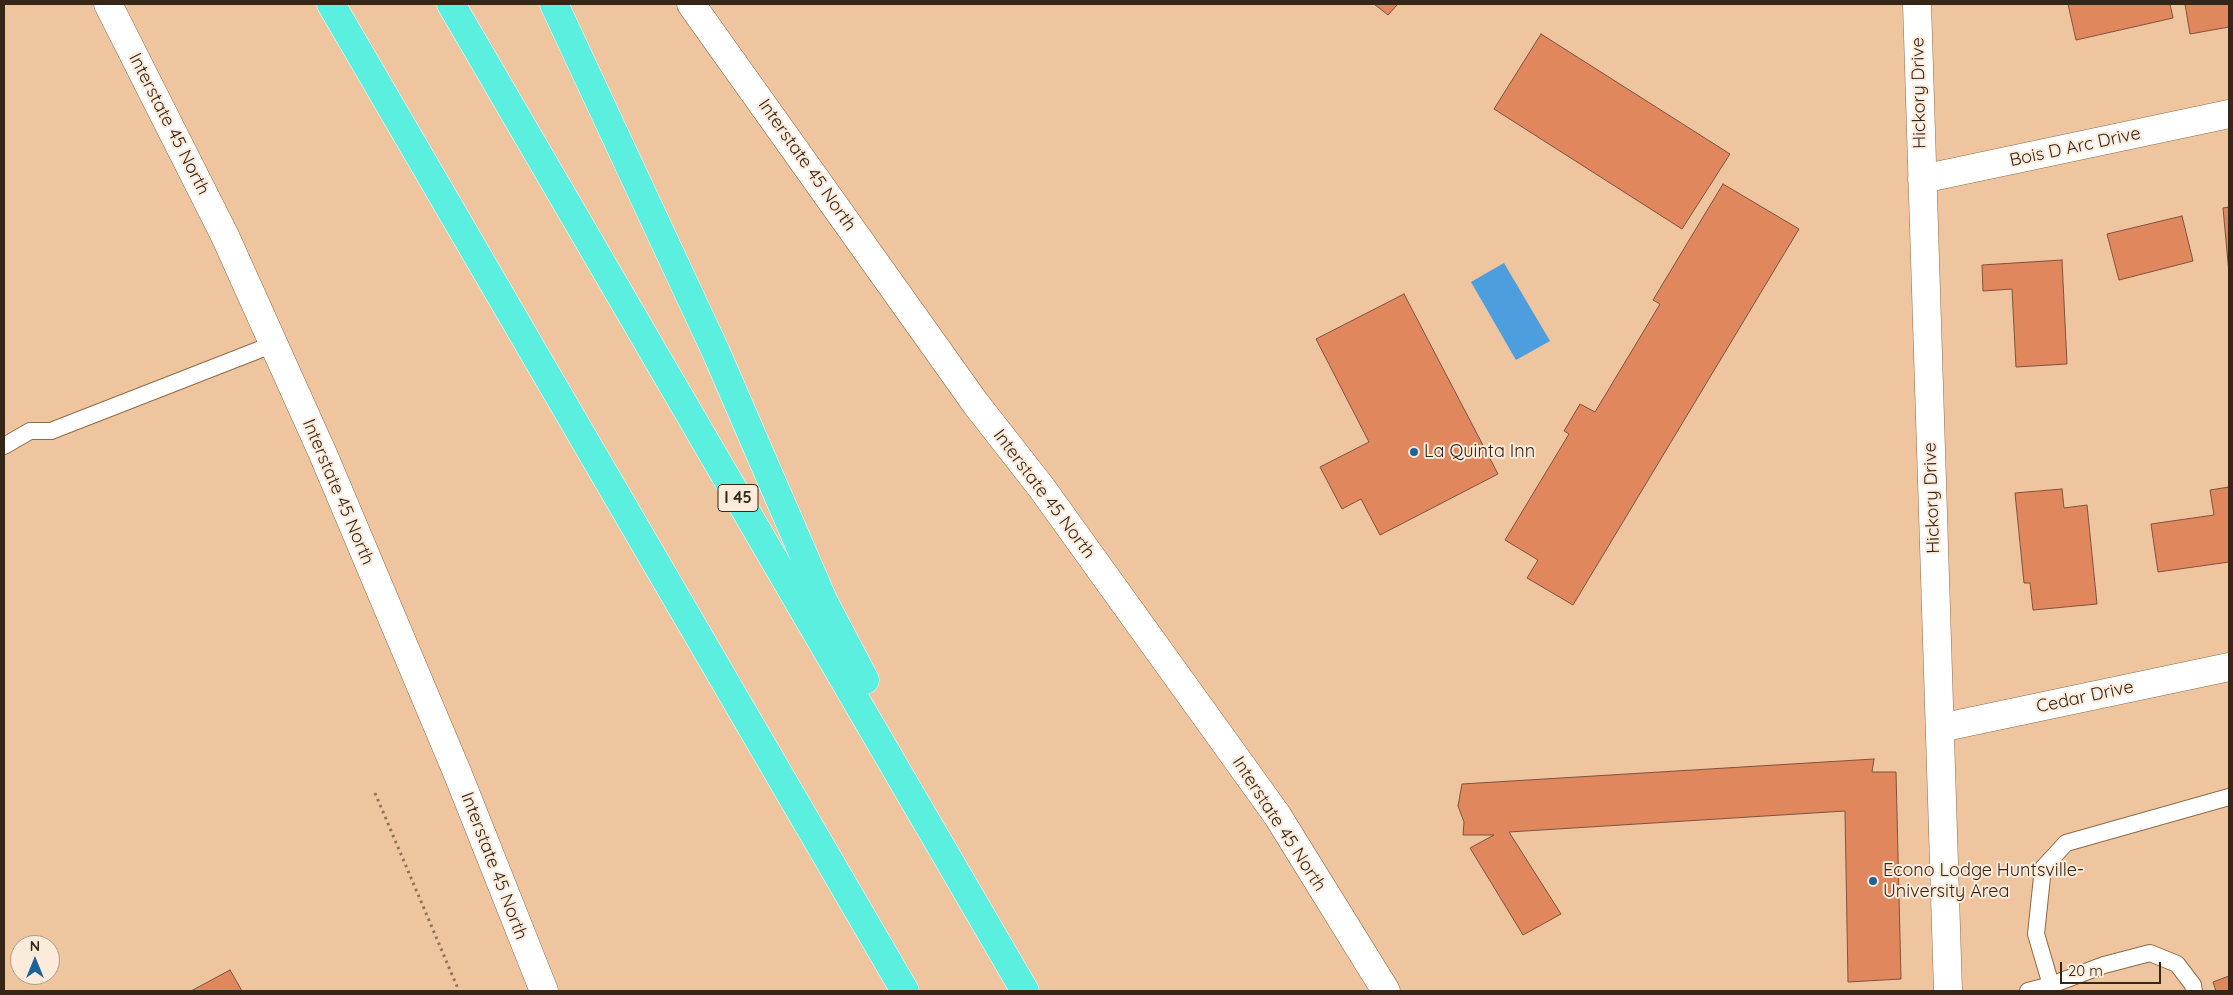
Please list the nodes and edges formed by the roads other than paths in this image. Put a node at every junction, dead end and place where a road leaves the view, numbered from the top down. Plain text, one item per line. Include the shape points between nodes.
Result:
1 (108, 4) edge
2 (331, 4) edge
3 (451, 4) edge
4 (554, 4) edge
5 (691, 4) edge
6 (1917, 4) edge
7 (2229, 114) edge
8 (1922, 179) junction
9 (274, 344) junction
10 (4, 446) edge
11 (2229, 667) edge
12 (1940, 728) junction
13 (2229, 797) edge
14 (2051, 985) junction
15 (544, 991) edge
16 (905, 991) edge
17 (1026, 991) edge
18 (1386, 991) edge
19 (1948, 991) edge
20 (2028, 991) edge
21 (2194, 991) edge

1 - 9 main road, Interstate 45 North via 225,236
2 - 16 highway
3 - 17 highway, I 45
4 - 17 highway via 716,352 824,602
5 - 18 main road, Interstate 45 North via 976,404 1041,487 1271,807
6 - 8 main road, Hickory Drive
7 - 8 main road, Bois D Arc Drive
8 - 12 main road, Hickory Drive
9 - 10 lane via 51,431 30,431
9 - 15 main road, Interstate 45 North via 457,772
11 - 12 main road, Cedar Drive
12 - 19 main road, Hickory Drive
13 - 14 lane via 2066,843 2042,868 2036,934
14 - 20 lane
14 - 21 lane via 2104,965 2150,953 2177,964

